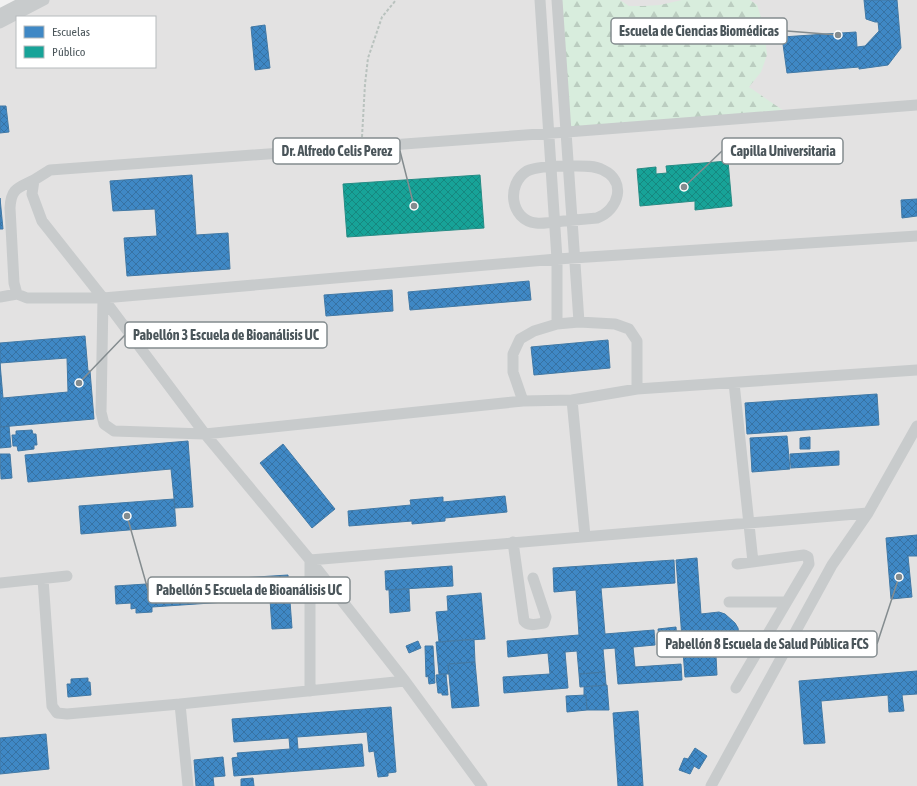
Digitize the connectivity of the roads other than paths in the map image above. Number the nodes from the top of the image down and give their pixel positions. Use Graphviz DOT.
graph roads {
  1 [pos="27,0"];
  2 [pos="44,0"];
  3 [pos="540,0"];
  4 [pos="557,0"];
  5 [pos="0,14"];
  6 [pos="0,23"];
  7 [pos="917,105"];
  8 [pos="567,132"];
  9 [pos="550,133"];
  10 [pos="569,166"];
  11 [pos="552,167"];
  12 [pos="34,180"];
  13 [pos="572,220"];
  14 [pos="555,222"];
  15 [pos="917,236"];
  16 [pos="557,259"];
  17 [pos="575,259"];
  18 [pos="16,294"];
  19 [pos="0,297"];
  20 [pos="103,298"];
  21 [pos="579,322"];
  22 [pos="557,324"];
  23 [pos="917,370"];
  24 [pos="734,383"];
  25 [pos="637,388"];
  26 [pos="572,400"];
  27 [pos="523,401"];
  28 [pos="917,426"];
  29 [pos="205,434"];
  30 [pos="868,513"];
  31 [pos="748,523"];
  32 [pos="585,536"];
  33 [pos="513,542"];
  34 [pos="310,560"];
  35 [pos="753,562"];
  36 [pos="737,564"];
  37 [pos="67,576"];
  38 [pos="533,578"];
  39 [pos="43,579"];
  40 [pos="0,583"];
  41 [pos="729,602"];
  42 [pos="786,602"];
  43 [pos="405,681"];
  44 [pos="736,688"];
  45 [pos="310,691"];
  46 [pos="180,704"];
  47 [pos="188,786"];
  48 [pos="482,786"];
  49 [pos="711,786"];
  1 -- 5 [label="street"];
  2 -- 6 [label="street"];
  3 -- 9 [label="street"];
  4 -- 8 [label="street"];
  7 -- 8 [label="street"];
  8 -- 9 [label="street"];
  8 -- 10 [label="street"];
  9 -- 11 [label="street"];
  9 -- 12 [label="street"];
  10 -- 11 [label="street"];
  10 -- 13 [label="street"];
  10 -- 13 [label="street"];
  11 -- 14 [label="street"];
  11 -- 14 [label="street"];
  12 -- 18 [label="street"];
  12 -- 20 [label="street"];
  13 -- 14 [label="street"];
  13 -- 17 [label="street"];
  14 -- 16 [label="street"];
  15 -- 17 [label="street"];
  16 -- 17 [label="street"];
  16 -- 20 [label="street"];
  16 -- 22 [label="street"];
  17 -- 21 [label="street"];
  18 -- 19 [label="street"];
  18 -- 20 [label="street"];
  20 -- 29 [label="street"];
  20 -- 29 [label="street"];
  21 -- 22 [label="street"];
  21 -- 25 [label="street"];
  22 -- 27 [label="street"];
  23 -- 24 [label="street"];
  24 -- 25 [label="street"];
  24 -- 31 [label="street"];
  25 -- 26 [label="street"];
  26 -- 27 [label="street"];
  26 -- 32 [label="street"];
  27 -- 29 [label="street"];
  28 -- 30 [label="street"];
  29 -- 34 [label="street"];
  30 -- 31 [label="street"];
  30 -- 49 [label="street"];
  31 -- 32 [label="street"];
  31 -- 35 [label="street"];
  32 -- 33 [label="street"];
  33 -- 34 [label="street"];
  33 -- 38 [label="street"];
  34 -- 43 [label="street"];
  34 -- 45 [label="street"];
  35 -- 36 [label="street"];
  35 -- 42 [label="street"];
  37 -- 39 [label="street"];
  39 -- 40 [label="street"];
  39 -- 46 [label="street"];
  41 -- 42 [label="street"];
  42 -- 44 [label="street"];
  43 -- 45 [label="street"];
  43 -- 48 [label="street"];
  45 -- 46 [label="street"];
  46 -- 47 [label="street"];
}
